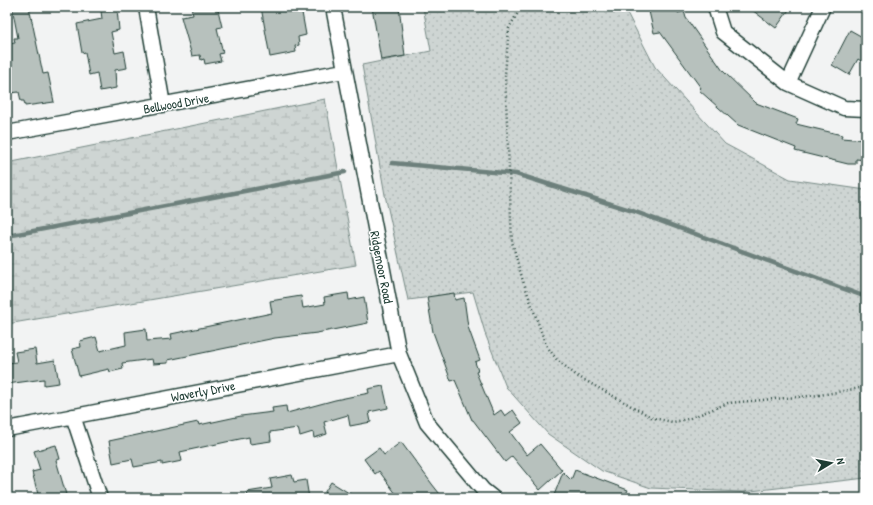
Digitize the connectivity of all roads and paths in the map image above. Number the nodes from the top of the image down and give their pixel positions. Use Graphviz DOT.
graph roads {
  1 [pos="146,7"];
  2 [pos="333,7"];
  3 [pos="521,7"];
  4 [pos="715,7"];
  5 [pos="824,7"];
  6 [pos="344,71"];
  7 [pos="788,83"];
  8 [pos="163,105"];
  9 [pos="866,109"];
  10 [pos="7,133"];
  11 [pos="399,354"];
  12 [pos="866,387"];
  13 [pos="73,416"];
  14 [pos="7,429"];
  15 [pos="100,498"];
  16 [pos="494,498"];
  1 -- 8 [label="street"];
  2 -- 6 [label="street, Ridgemoor Road"];
  3 -- 12 [label="path"];
  4 -- 7 [label="street"];
  5 -- 7 [label="street"];
  6 -- 8 [label="street, Bellwood Drive"];
  6 -- 11 [label="street, Ridgemoor Road"];
  7 -- 9 [label="street"];
  8 -- 10 [label="street, Bellwood Drive"];
  11 -- 13 [label="street, Waverly Drive"];
  11 -- 16 [label="street, Ridgemoor Road"];
  13 -- 14 [label="street, Waverly Drive"];
  13 -- 15 [label="street"];
}
